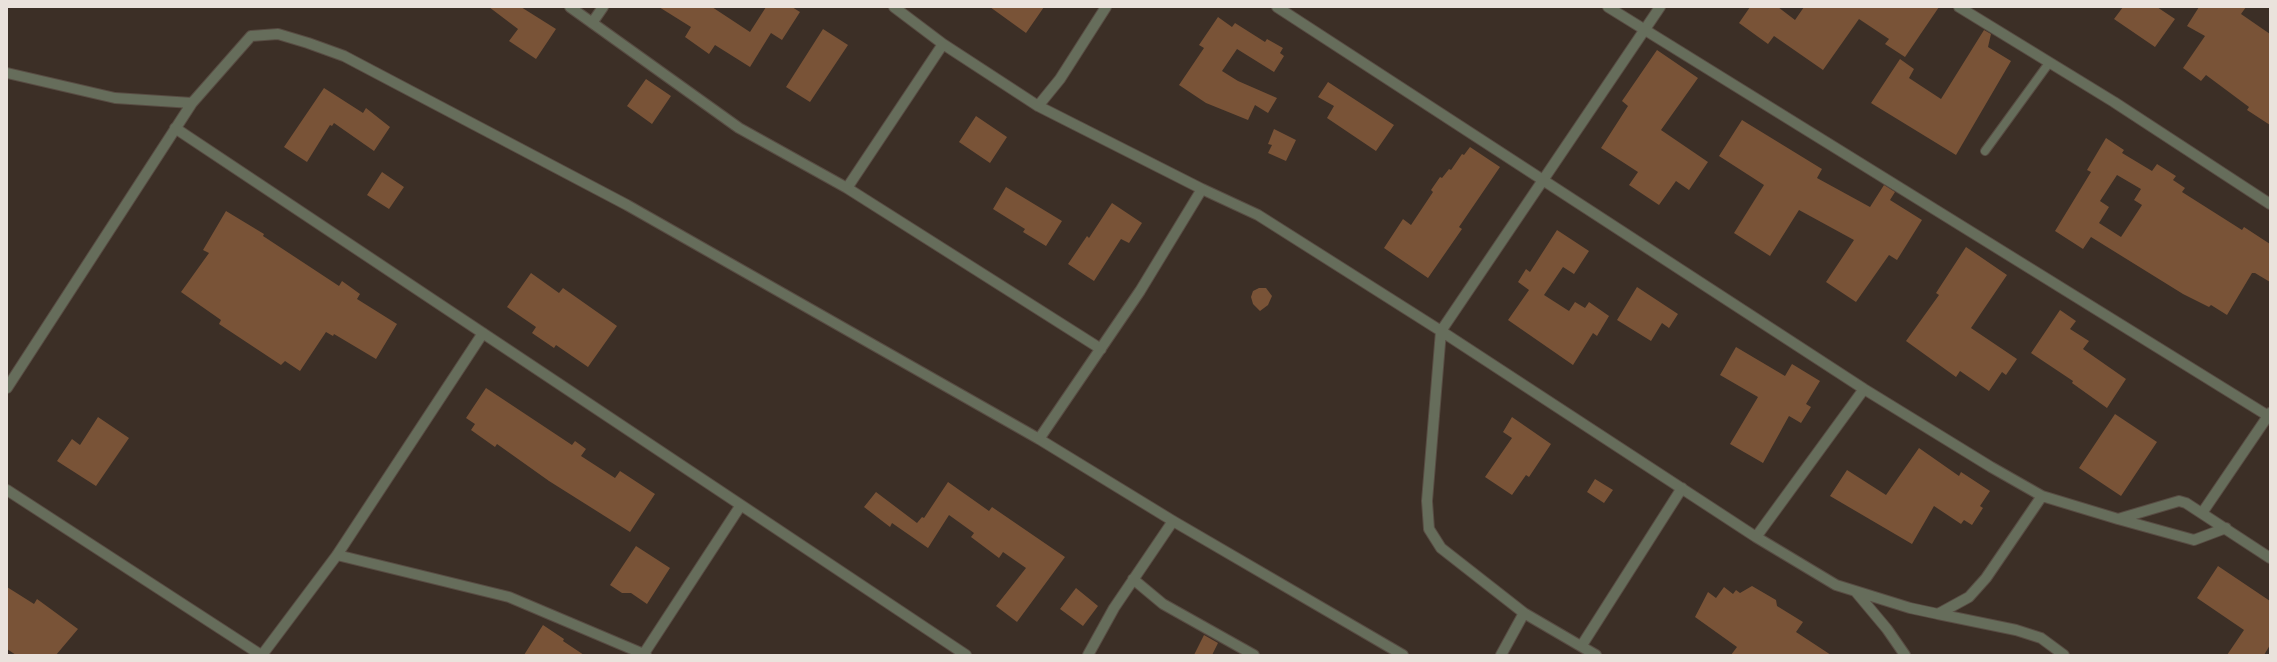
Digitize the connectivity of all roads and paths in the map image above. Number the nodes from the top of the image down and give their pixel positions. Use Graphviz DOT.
graph roads {
  1 [pos="570,7"];
  2 [pos="603,7"];
  3 [pos="894,7"];
  4 [pos="1106,7"];
  5 [pos="1277,7"];
  6 [pos="1608,7"];
  7 [pos="1660,7"];
  8 [pos="1959,7"];
  9 [pos="592,23"];
  10 [pos="1645,31"];
  11 [pos="943,44"];
  12 [pos="2049,63"];
  13 [pos="7,73"];
  14 [pos="192,103"];
  15 [pos="1038,106"];
  16 [pos="175,128"];
  17 [pos="1986,151"];
  18 [pos="1543,179"];
  19 [pos="846,188"];
  20 [pos="1202,189"];
  21 [pos="2270,204"];
  22 [pos="1441,331"];
  23 [pos="483,333"];
  24 [pos="1101,349"];
  25 [pos="11,373"];
  26 [pos="7,388"];
  27 [pos="1864,389"];
  28 [pos="2269,415"];
  29 [pos="1039,440"];
  30 [pos="1682,488"];
  31 [pos="7,490"];
  32 [pos="2042,496"];
  33 [pos="741,505"];
  34 [pos="2202,513"];
  35 [pos="2118,520"];
  36 [pos="1173,521"];
  37 [pos="2226,528"];
  38 [pos="1756,538"];
  39 [pos="337,554"];
  40 [pos="2270,558"];
  41 [pos="1133,579"];
  42 [pos="1855,591"];
  43 [pos="1524,613"];
  44 [pos="1938,614"];
  45 [pos="1582,645"];
  46 [pos="644,654"];
  47 [pos="262,655"];
  48 [pos="966,655"];
  49 [pos="1088,655"];
  50 [pos="1254,655"];
  51 [pos="1403,655"];
  52 [pos="1501,655"];
  53 [pos="1596,655"];
  54 [pos="1905,655"];
  55 [pos="2064,655"];
  1 -- 9 [label="street"];
  2 -- 9 [label="street"];
  3 -- 11 [label="street"];
  4 -- 15 [label="street"];
  5 -- 18 [label="street"];
  6 -- 10 [label="street"];
  7 -- 10 [label="street"];
  8 -- 12 [label="street"];
  9 -- 19 [label="street"];
  10 -- 18 [label="street"];
  10 -- 28 [label="street"];
  11 -- 15 [label="street"];
  11 -- 19 [label="street"];
  12 -- 17 [label="lane"];
  12 -- 21 [label="street"];
  13 -- 14 [label="street"];
  14 -- 16 [label="street"];
  14 -- 29 [label="street"];
  15 -- 20 [label="street"];
  16 -- 23 [label="street"];
  16 -- 25 [label="street"];
  18 -- 22 [label="street"];
  18 -- 27 [label="street"];
  19 -- 24 [label="street"];
  20 -- 22 [label="street"];
  20 -- 24 [label="street"];
  22 -- 30 [label="street"];
  22 -- 43 [label="street"];
  23 -- 33 [label="street"];
  23 -- 39 [label="street"];
  24 -- 29 [label="street"];
  25 -- 26 [label="street"];
  27 -- 32 [label="street"];
  27 -- 38 [label="street"];
  28 -- 34 [label="street"];
  29 -- 36 [label="street"];
  30 -- 38 [label="street"];
  30 -- 45 [label="street"];
  31 -- 47 [label="street"];
  32 -- 35 [label="street"];
  32 -- 44 [label="street"];
  33 -- 46 [label="street"];
  33 -- 48 [label="street"];
  34 -- 35 [label="street"];
  34 -- 37 [label="street"];
  35 -- 37 [label="street"];
  36 -- 41 [label="street"];
  36 -- 51 [label="street"];
  37 -- 40 [label="street"];
  38 -- 42 [label="street"];
  39 -- 46 [label="street"];
  39 -- 47 [label="street"];
  41 -- 49 [label="street"];
  41 -- 50 [label="street"];
  42 -- 44 [label="street"];
  42 -- 54 [label="street"];
  43 -- 45 [label="street"];
  43 -- 52 [label="street"];
  44 -- 55 [label="street"];
  45 -- 53 [label="street"];
}
